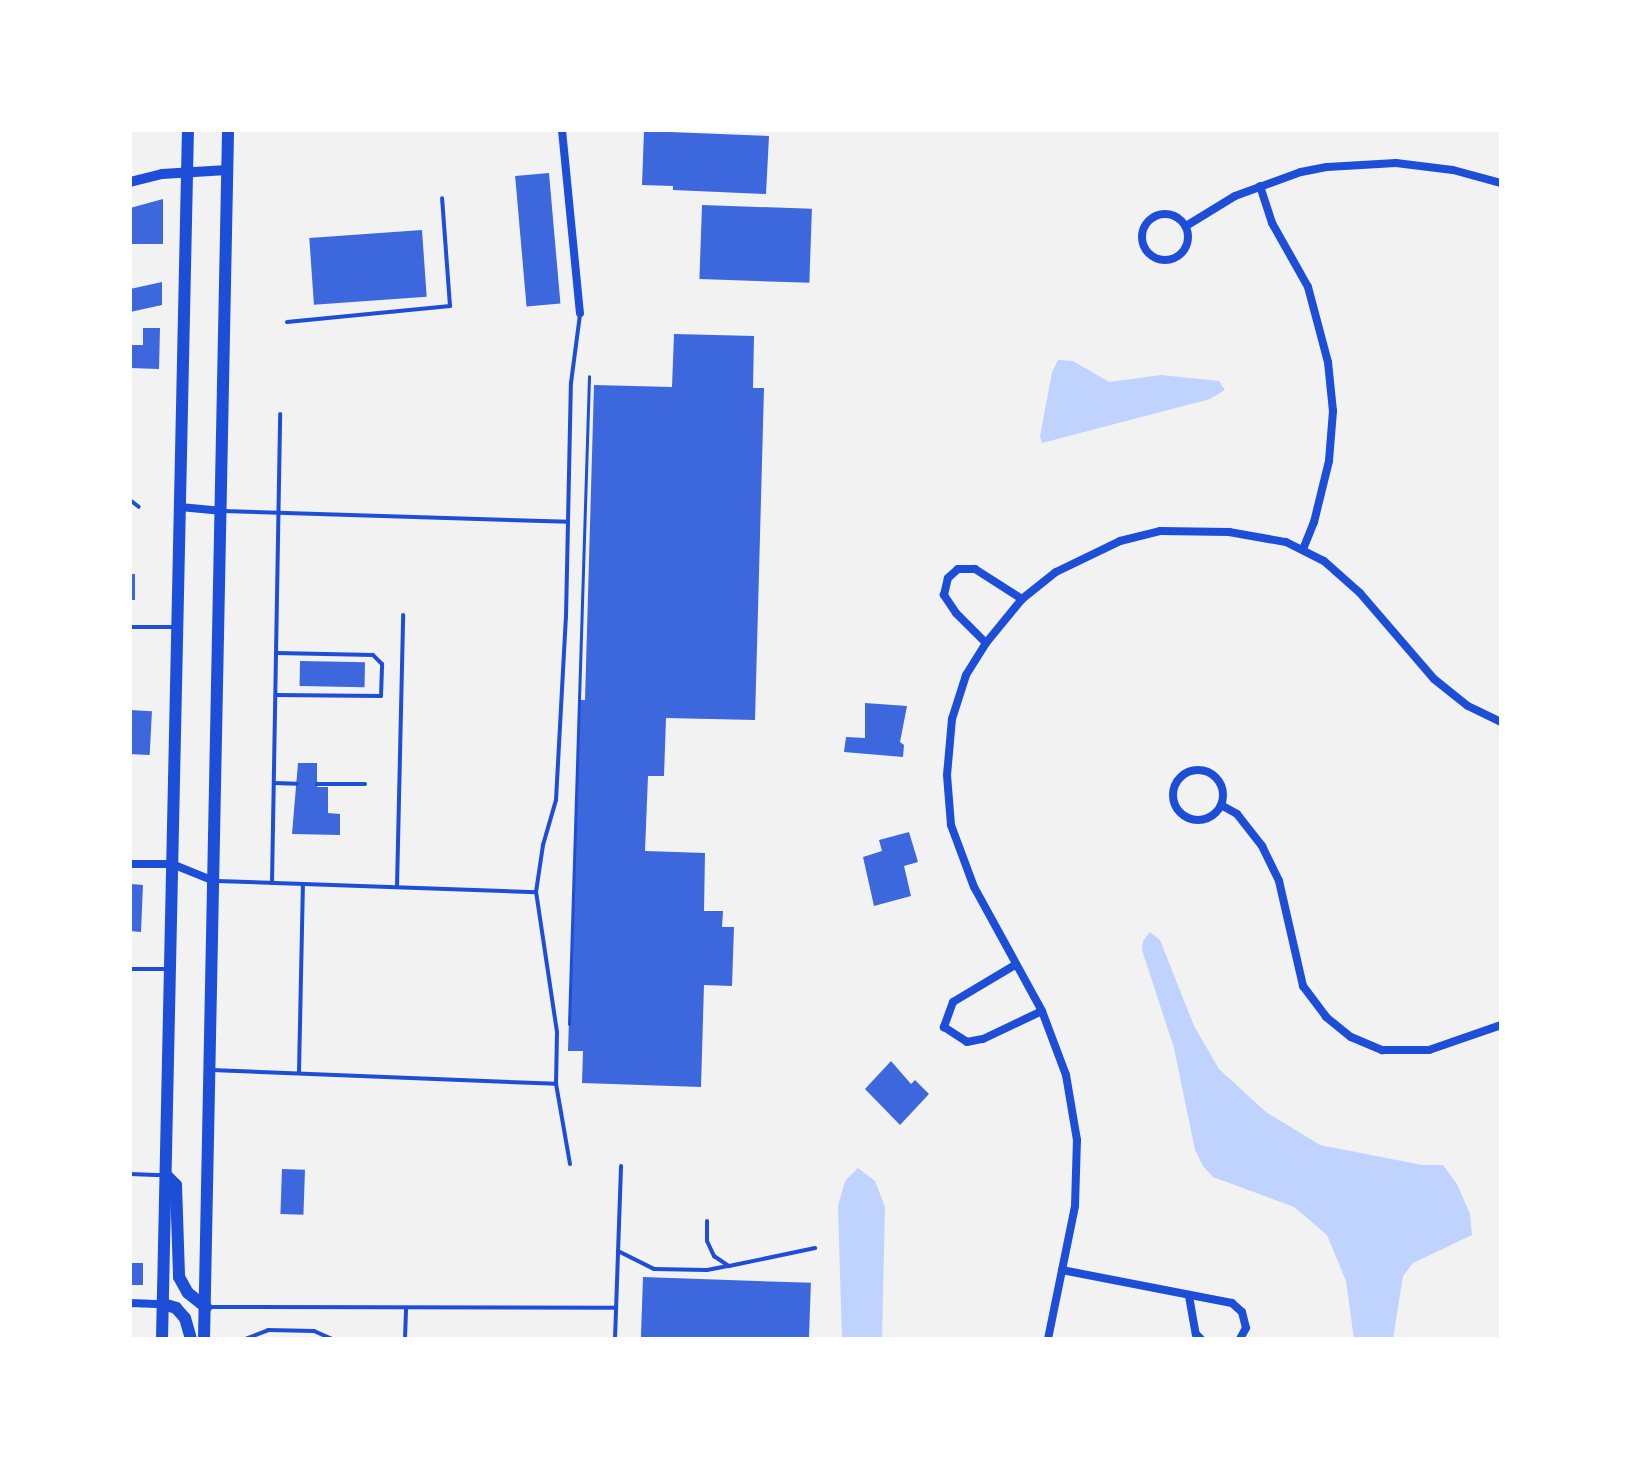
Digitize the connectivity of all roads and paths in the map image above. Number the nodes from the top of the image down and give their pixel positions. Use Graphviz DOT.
graph roads {
  1 [pos="188,130"];
  2 [pos="228,130"];
  3 [pos="562,130"];
  4 [pos="227,170"];
  5 [pos="187,171"];
  6 [pos="130,182"];
  7 [pos="1501,183"];
  8 [pos="1260,186"];
  9 [pos="442,198"];
  10 [pos="1186,226"];
  11 [pos="580,313"];
  12 [pos="287,322"];
  13 [pos="589,376"];
  14 [pos="280,414"];
  15 [pos="130,500"];
  16 [pos="139,507"];
  17 [pos="180,507"];
  18 [pos="223,511"];
  19 [pos="279,512"];
  20 [pos="568,522"];
  21 [pos="1303,549"];
  22 [pos="1022,599"];
  23 [pos="403,615"];
  24 [pos="130,627"];
  25 [pos="177,627"];
  26 [pos="986,643"];
  27 [pos="276,653"];
  28 [pos="276,695"];
  29 [pos="1501,722"];
  30 [pos="274,783"];
  31 [pos="297,784"];
  32 [pos="317,784"];
  33 [pos="365,784"];
  34 [pos="1221,805"];
  35 [pos="130,864"];
  36 [pos="172,864"];
  37 [pos="215,881"];
  38 [pos="272,883"];
  39 [pos="303,884"];
  40 [pos="397,887"];
  41 [pos="536,892"];
  42 [pos="1015,965"];
  43 [pos="130,969"];
  44 [pos="170,969"];
  45 [pos="1042,1011"];
  46 [pos="569,1024"];
  47 [pos="1501,1025"];
  48 [pos="211,1070"];
  49 [pos="299,1072"];
  50 [pos="556,1084"];
  51 [pos="570,1164"];
  52 [pos="621,1166"];
  53 [pos="130,1174"];
  54 [pos="166,1175"];
  55 [pos="707,1221"];
  56 [pos="815,1248"];
  57 [pos="618,1251"];
  58 [pos="729,1266"];
  59 [pos="1062,1270"];
  60 [pos="1189,1296"];
  61 [pos="130,1303"];
  62 [pos="163,1304"];
  63 [pos="206,1307"];
  64 [pos="406,1308"];
  65 [pos="616,1308"];
  66 [pos="162,1339"];
  67 [pos="191,1339"];
  68 [pos="204,1339"];
  69 [pos="245,1339"];
  70 [pos="332,1339"];
  71 [pos="405,1339"];
  72 [pos="615,1339"];
  73 [pos="1048,1339"];
  74 [pos="1201,1339"];
  75 [pos="1240,1339"];
  1 -- 5 [label="highway"];
  2 -- 4 [label="highway"];
  3 -- 11 [label="street"];
  4 -- 5 [label="street"];
  4 -- 18 [label="highway"];
  5 -- 6 [label="street"];
  5 -- 17 [label="highway"];
  7 -- 8 [label="street"];
  8 -- 10 [label="street"];
  8 -- 21 [label="street"];
  9 -- 12 [label="lane"];
  10 -- 10 [label="street"];
  11 -- 20 [label="lane"];
  13 -- 46 [label="path"];
  14 -- 19 [label="lane"];
  15 -- 16 [label="lane"];
  17 -- 18 [label="street"];
  17 -- 25 [label="highway"];
  18 -- 19 [label="lane"];
  18 -- 37 [label="highway"];
  19 -- 20 [label="lane"];
  19 -- 27 [label="lane"];
  20 -- 41 [label="lane"];
  21 -- 22 [label="street"];
  21 -- 29 [label="street"];
  22 -- 26 [label="street"];
  22 -- 26 [label="street"];
  23 -- 40 [label="lane"];
  24 -- 25 [label="lane"];
  25 -- 36 [label="highway"];
  26 -- 42 [label="street"];
  27 -- 28 [label="lane"];
  27 -- 28 [label="lane"];
  28 -- 30 [label="lane"];
  30 -- 31 [label="lane"];
  30 -- 38 [label="lane"];
  32 -- 33 [label="lane"];
  34 -- 34 [label="street"];
  34 -- 47 [label="street"];
  35 -- 36 [label="street"];
  36 -- 37 [label="street"];
  36 -- 44 [label="highway"];
  37 -- 38 [label="lane"];
  37 -- 48 [label="highway"];
  38 -- 39 [label="lane"];
  39 -- 40 [label="lane"];
  39 -- 49 [label="lane"];
  40 -- 41 [label="lane"];
  41 -- 50 [label="lane"];
  42 -- 45 [label="street"];
  42 -- 45 [label="street"];
  43 -- 44 [label="lane"];
  44 -- 54 [label="highway"];
  45 -- 59 [label="street"];
  48 -- 49 [label="lane"];
  48 -- 63 [label="highway"];
  49 -- 50 [label="lane"];
  50 -- 51 [label="lane"];
  52 -- 57 [label="lane"];
  53 -- 54 [label="lane"];
  54 -- 62 [label="highway"];
  54 -- 63 [label="highway"];
  55 -- 58 [label="lane"];
  56 -- 58 [label="lane"];
  57 -- 58 [label="lane"];
  57 -- 65 [label="lane"];
  59 -- 60 [label="street"];
  59 -- 73 [label="street"];
  60 -- 74 [label="street"];
  60 -- 75 [label="street"];
  61 -- 62 [label="street"];
  62 -- 66 [label="highway"];
  62 -- 67 [label="highway"];
  63 -- 64 [label="lane"];
  63 -- 68 [label="highway"];
  64 -- 65 [label="lane"];
  64 -- 71 [label="lane"];
  65 -- 72 [label="lane"];
  69 -- 70 [label="lane"];
}
